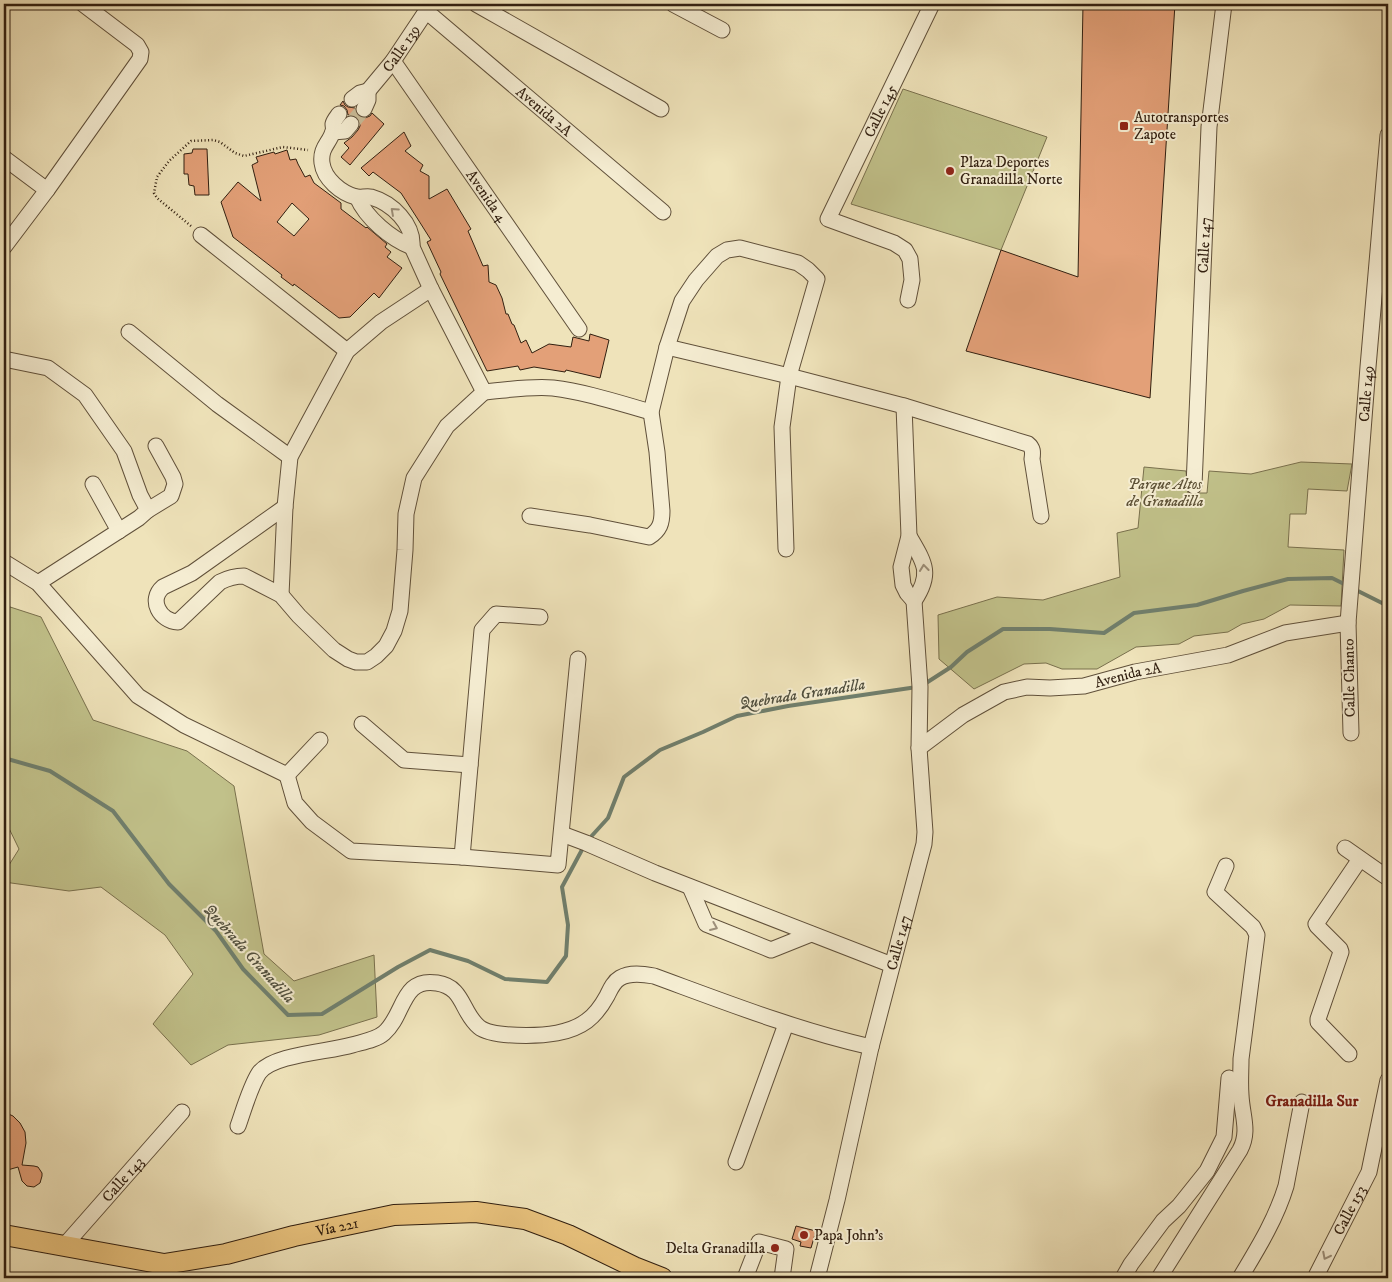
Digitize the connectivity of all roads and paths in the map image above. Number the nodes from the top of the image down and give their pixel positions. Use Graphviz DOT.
graph roads {
  1 [pos="83,4"];
  2 [pos="476,4"];
  3 [pos="673,4"];
  4 [pos="932,4"];
  5 [pos="1224,4"];
  6 [pos="429,7"];
  7 [pos="722,30"];
  8 [pos="393,61"];
  9 [pos="368,92"];
  10 [pos="352,99"];
  11 [pos="364,109"];
  12 [pos="661,109"];
  13 [pos="339,114"];
  14 [pos="351,124"];
  15 [pos="333,132"];
  16 [pos="1388,135"];
  17 [pos="322,153"];
  18 [pos="4,158"];
  19 [pos="47,190"];
  20 [pos="357,197"];
  21 [pos="663,212"];
  22 [pos="201,235"];
  23 [pos="412,247"];
  24 [pos="4,248"];
  25 [pos="431,289"];
  26 [pos="908,300"];
  27 [pos="579,329"];
  28 [pos="129,332"];
  29 [pos="667,347"];
  30 [pos="347,351"];
  31 [pos="4,359"];
  32 [pos="789,376"];
  33 [pos="484,392"];
  34 [pos="904,406"];
  35 [pos="651,412"];
  36 [pos="156,446"];
  37 [pos="290,456"];
  38 [pos="93,484"];
  39 [pos="1194,486"];
  40 [pos="284,507"];
  41 [pos="148,510"];
  42 [pos="530,516"];
  43 [pos="1041,516"];
  44 [pos="119,531"];
  45 [pos="910,536"];
  46 [pos="786,549"];
  47 [pos="4,562"];
  48 [pos="38,583"];
  49 [pos="281,595"];
  50 [pos="914,601"];
  51 [pos="540,617"];
  52 [pos="1348,623"];
  53 [pos="578,659"];
  54 [pos="362,724"];
  55 [pos="1351,733"];
  56 [pos="320,740"];
  57 [pos="919,748"];
  58 [pos="470,765"];
  59 [pos="287,775"];
  60 [pos="562,834"];
  61 [pos="1345,848"];
  62 [pos="462,857"];
  63 [pos="1360,859"];
  64 [pos="1226,866"];
  65 [pos="1388,878"];
  66 [pos="690,887"];
  67 [pos="811,934"];
  68 [pos="892,965"];
  69 [pos="786,1024"];
  70 [pos="871,1047"];
  71 [pos="1349,1054"];
  72 [pos="1229,1078"];
  73 [pos="1388,1080"];
  74 [pos="1302,1102"];
  75 [pos="182,1112"];
  76 [pos="238,1126"];
  77 [pos="736,1162"];
  78 [pos="4,1235"];
  79 [pos="64,1246"];
  80 [pos="163,1271"];
  81 [pos="662,1278"];
  82 [pos="745,1278"];
  83 [pos="782,1278"];
  84 [pos="817,1278"];
  85 [pos="1123,1278"];
  86 [pos="1159,1278"];
  87 [pos="1240,1278"];
  88 [pos="1314,1278"];
  1 -- 19 [label="street"];
  2 -- 12 [label="street"];
  3 -- 7 [label="street"];
  4 -- 26 [label="street, Calle 145"];
  5 -- 39 [label="street, Calle 147"];
  6 -- 8 [label="street, Calle 139"];
  6 -- 21 [label="street, Avenida 2A"];
  8 -- 9 [label="street, Calle 139"];
  8 -- 27 [label="street, Avenida 4"];
  9 -- 10 [label="street"];
  9 -- 11 [label="street"];
  13 -- 15 [label="street"];
  14 -- 15 [label="street"];
  15 -- 17 [label="street"];
  16 -- 52 [label="street, Calle 149"];
  17 -- 20 [label="street"];
  17 -- 22 [label="path"];
  18 -- 19 [label="street"];
  19 -- 24 [label="street"];
  20 -- 23 [label="street"];
  23 -- 20 [label="street, one-way"];
  22 -- 30 [label="street"];
  23 -- 25 [label="street"];
  25 -- 30 [label="street"];
  25 -- 33 [label="street"];
  28 -- 37 [label="street"];
  29 -- 32 [label="street"];
  29 -- 32 [label="street"];
  29 -- 35 [label="street"];
  30 -- 37 [label="street"];
  31 -- 41 [label="street"];
  32 -- 34 [label="street"];
  32 -- 46 [label="street"];
  33 -- 35 [label="street"];
  33 -- 49 [label="street"];
  34 -- 43 [label="street"];
  34 -- 45 [label="street"];
  35 -- 42 [label="street"];
  36 -- 41 [label="street"];
  37 -- 40 [label="street"];
  38 -- 44 [label="street"];
  40 -- 49 [label="street"];
  40 -- 49 [label="street"];
  41 -- 44 [label="street"];
  44 -- 48 [label="street"];
  45 -- 50 [label="street"];
  50 -- 45 [label="street, one-way"];
  47 -- 48 [label="street"];
  48 -- 59 [label="street"];
  50 -- 57 [label="street, Calle 147"];
  51 -- 58 [label="street"];
  52 -- 55 [label="street, Calle Chanto"];
  52 -- 57 [label="street, Avenida 2A"];
  53 -- 60 [label="street"];
  54 -- 58 [label="street"];
  56 -- 59 [label="street"];
  57 -- 68 [label="street, Calle 147"];
  58 -- 62 [label="street"];
  59 -- 62 [label="street"];
  60 -- 62 [label="street"];
  60 -- 66 [label="street"];
  61 -- 63 [label="street"];
  63 -- 65 [label="street"];
  63 -- 71 [label="street"];
  64 -- 86 [label="street"];
  66 -- 67 [label="street"];
  66 -- 67 [label="street, one-way"];
  67 -- 68 [label="street"];
  68 -- 70 [label="street, Calle 147"];
  69 -- 70 [label="street"];
  69 -- 76 [label="street"];
  69 -- 77 [label="street"];
  70 -- 84 [label="street, Calle 147"];
  72 -- 85 [label="street"];
  73 -- 88 [label="street, Calle 153, one-way"];
  74 -- 87 [label="street"];
  75 -- 79 [label="street, Calle 143"];
  78 -- 79 [label="main road, Vía 221"];
  79 -- 80 [label="main road, Vía 221"];
  80 -- 81 [label="main road, Vía 221"];
  82 -- 83 [label="street"];
}
